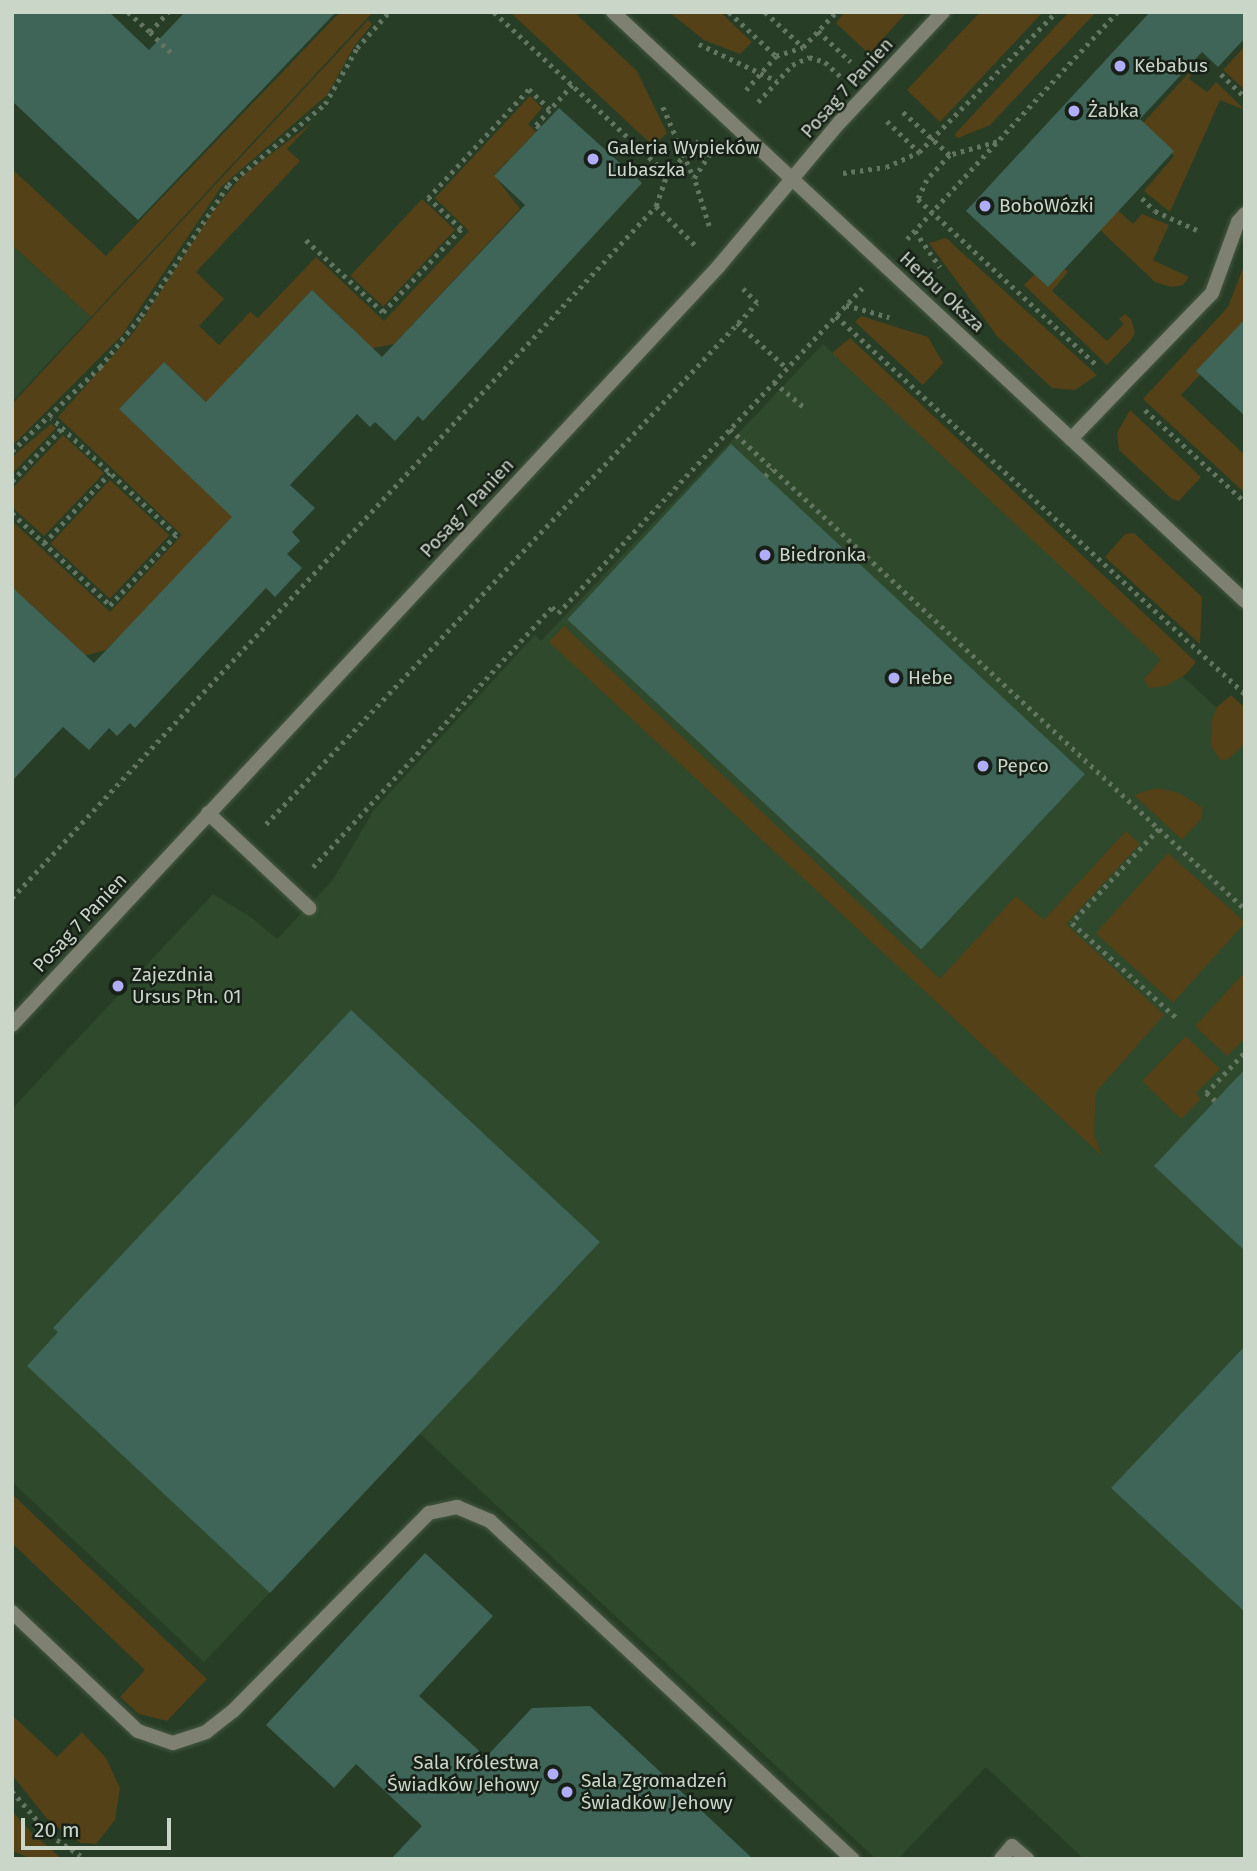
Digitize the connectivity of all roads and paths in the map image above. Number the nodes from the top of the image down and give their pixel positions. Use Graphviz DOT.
graph roads {
  1 [pos="128,12"];
  2 [pos="168,12"];
  3 [pos="389,12"];
  4 [pos="494,12"];
  5 [pos="613,12"];
  6 [pos="729,12"];
  7 [pos="765,12"];
  8 [pos="836,12"];
  9 [pos="943,12"];
  10 [pos="1056,12"];
  11 [pos="1118,12"];
  12 [pos="818,31"];
  13 [pos="150,32"];
  14 [pos="688,37"];
  15 [pos="803,47"];
  16 [pos="174,55"];
  17 [pos="776,56"];
  18 [pos="858,69"];
  19 [pos="763,71"];
  20 [pos="1221,74"];
  21 [pos="777,81"];
  22 [pos="845,81"];
  23 [pos="572,85"];
  24 [pos="744,92"];
  25 [pos="1245,97"];
  26 [pos="759,100"];
  27 [pos="550,108"];
  28 [pos="903,112"];
  29 [pos="893,127"];
  30 [pos="539,128"];
  31 [pos="702,138"];
  32 [pos="933,140"];
  33 [pos="997,142"];
  34 [pos="919,152"];
  35 [pos="708,155"];
  36 [pos="950,155"];
  37 [pos="864,171"];
  38 [pos="667,174"];
  39 [pos="793,179"];
  40 [pos="1142,198"];
  41 [pos="656,206"];
  42 [pos="933,212"];
  43 [pos="1245,214"];
  44 [pos="706,216"];
  45 [pos="306,240"];
  46 [pos="693,243"];
  47 [pos="1229,244"];
  48 [pos="902,245"];
  49 [pos="867,282"];
  50 [pos="746,292"];
  51 [pos="836,316"];
  52 [pos="737,323"];
  53 [pos="787,368"];
  54 [pos="774,382"];
  55 [pos="1121,387"];
  56 [pos="804,407"];
  57 [pos="51,418"];
  58 [pos="62,428"];
  59 [pos="730,429"];
  60 [pos="1071,439"];
  61 [pos="12,451"];
  62 [pos="772,469"];
  63 [pos="110,473"];
  64 [pos="765,476"];
  65 [pos="12,481"];
  66 [pos="1245,502"];
  67 [pos="12,513"];
  68 [pos="44,543"];
  69 [pos="1245,601"];
  70 [pos="1245,694"];
  71 [pos="208,813"];
  72 [pos="1159,829"];
  73 [pos="244,846"];
  74 [pos="291,891"];
  75 [pos="12,898"];
  76 [pos="309,908"];
  77 [pos="1245,909"];
  78 [pos="1179,1020"];
  79 [pos="12,1025"];
  80 [pos="1245,1052"];
  81 [pos="1215,1101"];
  82 [pos="12,1612"];
  83 [pos="12,1791"];
  84 [pos="81,1856"];
  85 [pos="853,1859"];
  86 [pos="1000,1859"];
  87 [pos="1027,1859"];
  1 -- 13 [label="path"];
  2 -- 13 [label="path"];
  3 -- 57 [label="path"];
  4 -- 23 [label="path"];
  5 -- 39 [label="street, Herbu Oksza"];
  6 -- 17 [label="path"];
  7 -- 15 [label="path"];
  8 -- 12 [label="path"];
  9 -- 39 [label="street, Posag 7 Panien"];
  10 -- 32 [label="path"];
  11 -- 33 [label="path"];
  12 -- 15 [label="path"];
  12 -- 18 [label="path"];
  13 -- 16 [label="path"];
  14 -- 19 [label="path"];
  15 -- 17 [label="path"];
  17 -- 19 [label="path"];
  19 -- 21 [label="path"];
  19 -- 24 [label="path"];
  20 -- 25 [label="path"];
  21 -- 22 [label="path"];
  21 -- 26 [label="path"];
  23 -- 27 [label="path"];
  23 -- 38 [label="path"];
  27 -- 30 [label="path"];
  27 -- 45 [label="path"];
  28 -- 32 [label="path"];
  29 -- 34 [label="path"];
  31 -- 38 [label="path"];
  32 -- 34 [label="path"];
  32 -- 36 [label="path"];
  33 -- 36 [label="path"];
  33 -- 42 [label="path"];
  34 -- 37 [label="path"];
  35 -- 44 [label="path"];
  36 -- 42 [label="path"];
  38 -- 41 [label="path"];
  39 -- 60 [label="street, Herbu Oksza"];
  39 -- 71 [label="street, Posag 7 Panien"];
  40 -- 47 [label="path"];
  41 -- 46 [label="path"];
  41 -- 75 [label="path"];
  42 -- 48 [label="path"];
  42 -- 55 [label="path"];
  43 -- 47 [label="street"];
  47 -- 55 [label="street"];
  49 -- 51 [label="path"];
  50 -- 52 [label="path"];
  51 -- 53 [label="path"];
  51 -- 70 [label="path"];
  52 -- 53 [label="path"];
  52 -- 73 [label="path"];
  53 -- 54 [label="path"];
  54 -- 56 [label="path"];
  54 -- 59 [label="path"];
  55 -- 60 [label="street"];
  55 -- 66 [label="path"];
  57 -- 58 [label="path"];
  57 -- 61 [label="path"];
  58 -- 63 [label="path"];
  58 -- 65 [label="path"];
  59 -- 62 [label="path"];
  59 -- 74 [label="path"];
  60 -- 69 [label="street, Herbu Oksza"];
  62 -- 64 [label="path"];
  62 -- 72 [label="path"];
  63 -- 68 [label="path"];
  63 -- 68 [label="path"];
  67 -- 68 [label="path"];
  71 -- 73 [label="street"];
  71 -- 79 [label="street, Posag 7 Panien"];
  72 -- 77 [label="path"];
  72 -- 78 [label="path"];
  73 -- 74 [label="street"];
  74 -- 76 [label="street"];
  80 -- 81 [label="path"];
  82 -- 85 [label="street"];
  83 -- 84 [label="path"];
  86 -- 87 [label="street"];
}
